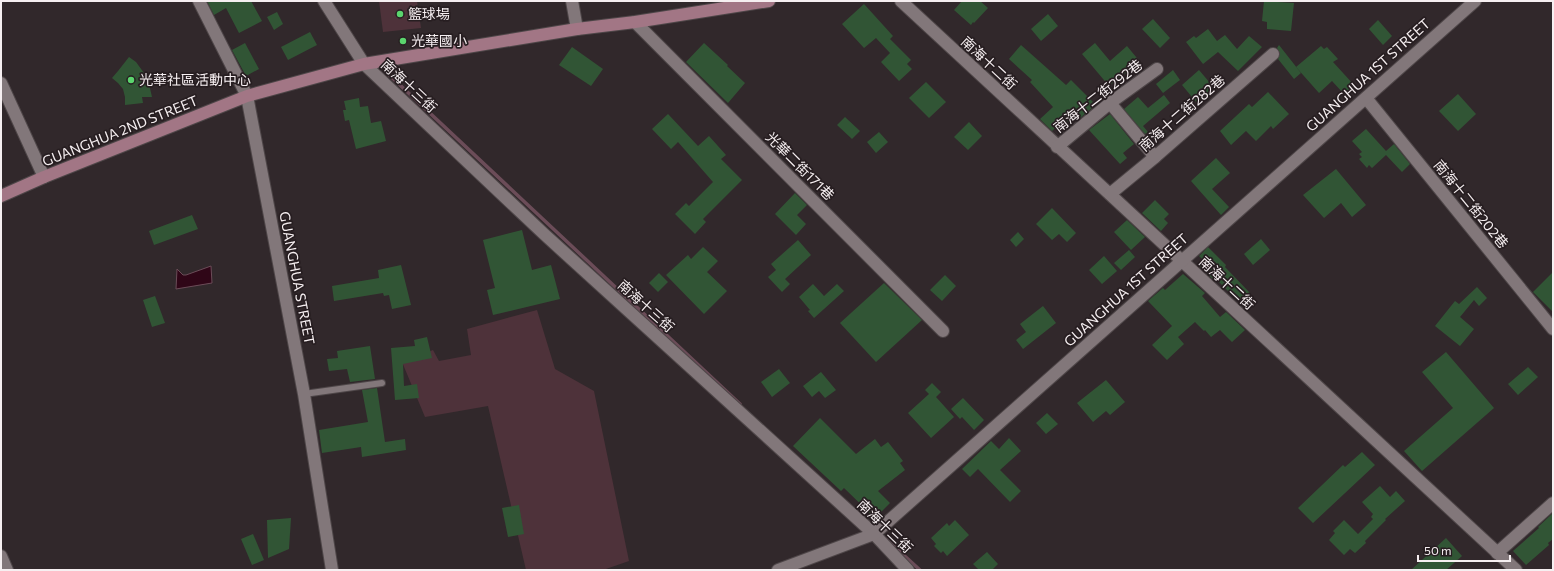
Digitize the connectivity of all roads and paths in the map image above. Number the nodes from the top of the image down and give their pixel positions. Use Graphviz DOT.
graph roads {
  1 [pos="200,1"];
  2 [pos="324,1"];
  3 [pos="572,1"];
  4 [pos="769,1"];
  5 [pos="901,1"];
  6 [pos="1475,1"];
  7 [pos="635,22"];
  8 [pos="577,29"];
  9 [pos="1273,54"];
  10 [pos="364,64"];
  11 [pos="1157,69"];
  12 [pos="1,83"];
  13 [pos="247,96"];
  14 [pos="1366,98"];
  15 [pos="1110,103"];
  16 [pos="1057,147"];
  17 [pos="1155,158"];
  18 [pos="44,177"];
  19 [pos="1110,194"];
  20 [pos="1,196"];
  21 [pos="1180,261"];
  22 [pos="1553,329"];
  23 [pos="943,331"];
  24 [pos="382,383"];
  25 [pos="304,394"];
  26 [pos="1553,503"];
  27 [pos="874,534"];
  28 [pos="1497,553"];
  29 [pos="1,556"];
  30 [pos="7,570"];
  31 [pos="332,570"];
  32 [pos="778,570"];
  33 [pos="908,570"];
  34 [pos="1516,570"];
  1 -- 13 [label="street, GUANGHUA STREET"];
  2 -- 10 [label="street, 南海十三街"];
  3 -- 8 [label="street"];
  4 -- 7 [label="street, GUANGHUA 2ND STREET"];
  5 -- 16 [label="street, 南海十二街"];
  6 -- 14 [label="street, GUANGHUA 1ST STREET"];
  7 -- 8 [label="street, GUANGHUA 2ND STREET"];
  7 -- 23 [label="street, 光華二街171巷"];
  8 -- 10 [label="street, GUANGHUA 2ND STREET"];
  9 -- 17 [label="street, 南海十二街282巷"];
  10 -- 13 [label="street, GUANGHUA 2ND STREET"];
  10 -- 27 [label="street, 南海十三街"];
  11 -- 15 [label="street, 南海十二街292巷"];
  12 -- 18 [label="street"];
  13 -- 18 [label="street, GUANGHUA 2ND STREET"];
  13 -- 25 [label="street, GUANGHUA STREET"];
  14 -- 21 [label="street, GUANGHUA 1ST STREET"];
  14 -- 22 [label="street, 南海十二街202巷"];
  15 -- 16 [label="street, 南海十二街292巷"];
  15 -- 17 [label="street"];
  16 -- 19 [label="street, 南海十二街"];
  17 -- 19 [label="street, 南海十二街282巷"];
  18 -- 20 [label="street, GUANGHUA 2ND STREET"];
  19 -- 21 [label="street, 南海十二街"];
  21 -- 27 [label="street, GUANGHUA 1ST STREET"];
  21 -- 28 [label="street, 南海十二街"];
  24 -- 25 [label="lane"];
  25 -- 31 [label="street, GUANGHUA STREET"];
  26 -- 28 [label="street"];
  27 -- 32 [label="street, GUANGHUA 1ST STREET"];
  27 -- 33 [label="street, 南海十三街"];
  28 -- 34 [label="street, 南海十二街"];
  29 -- 30 [label="street"];
}
